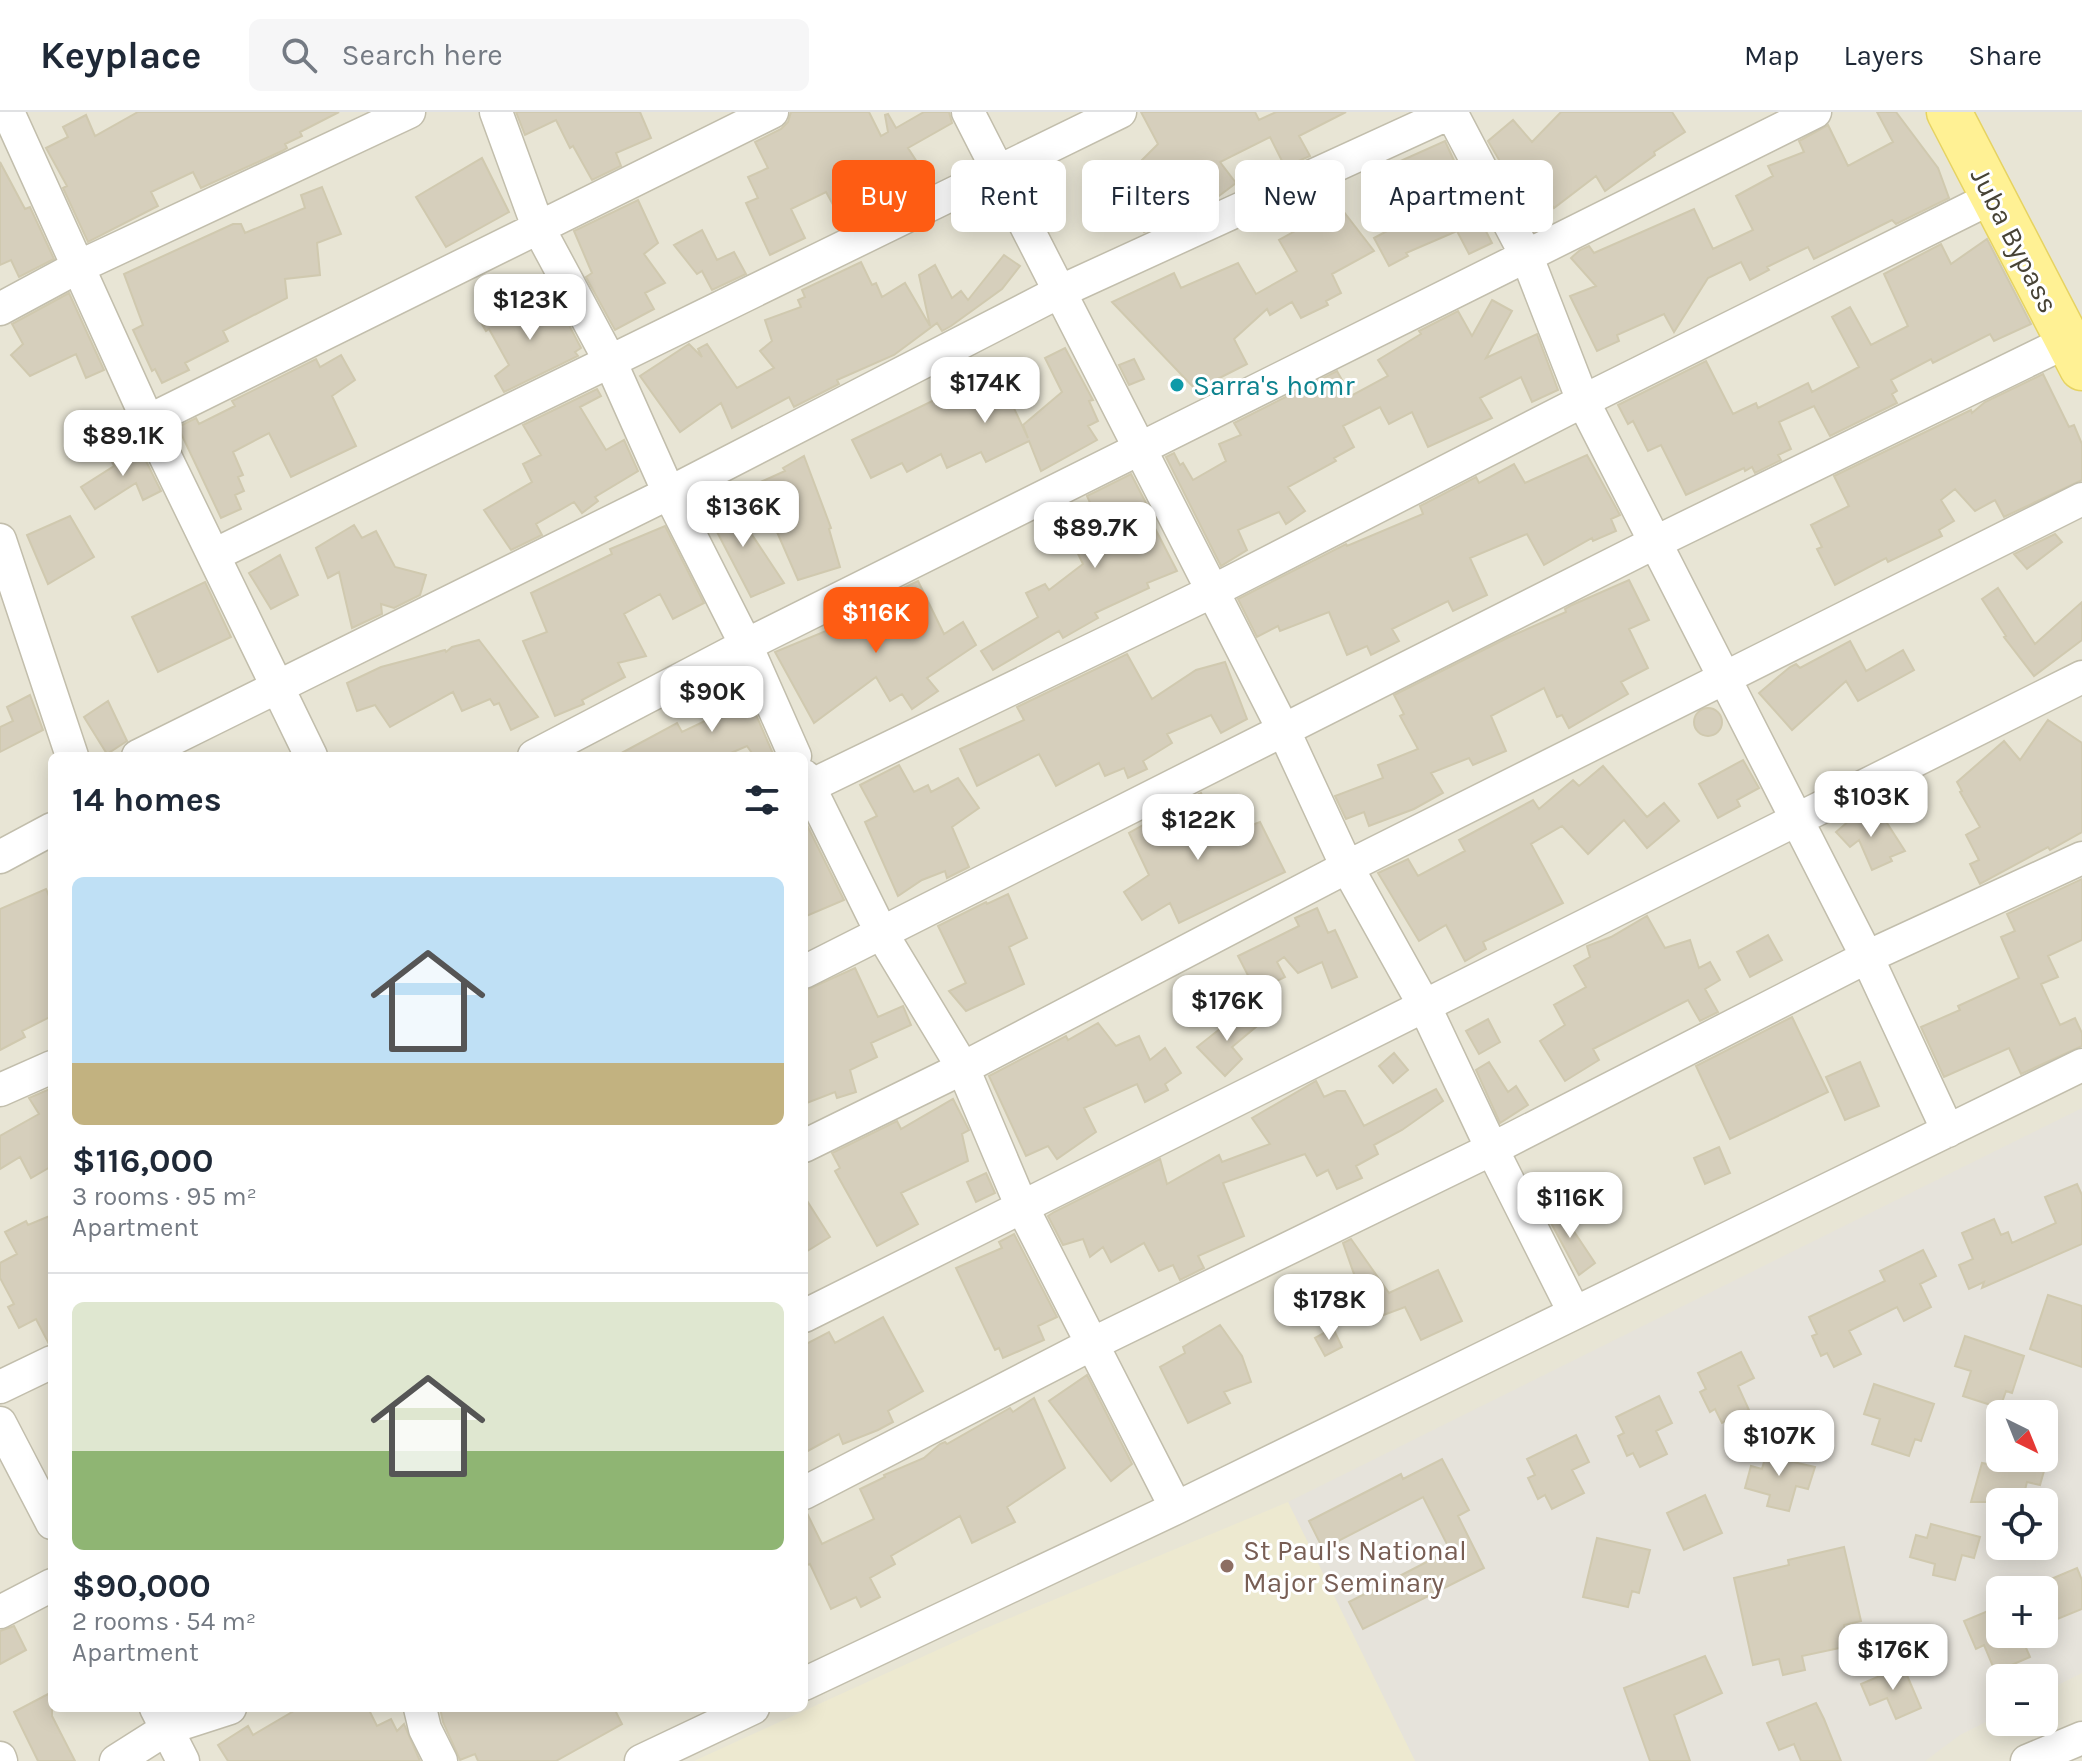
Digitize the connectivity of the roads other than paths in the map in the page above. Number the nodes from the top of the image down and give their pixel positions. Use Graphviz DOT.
graph roads {
  1 [pos="409,112"];
  2 [pos="496,112"];
  3 [pos="772,112"];
  4 [pos="968,112"];
  5 [pos="1120,112"];
  6 [pos="1452,112"];
  7 [pos="1815,112"];
  8 [pos="1949,112"];
  9 [pos="1982,112"];
  10 [pos="14,118"];
  11 [pos="993,160"];
  12 [pos="1023,160"];
  13 [pos="951,195"];
  14 [pos="1993,197"];
  15 [pos="538,227"];
  16 [pos="1029,232"];
  17 [pos="1527,257"];
  18 [pos="76,268"];
  19 [pos="1059,292"];
  20 [pos="0,309"];
  21 [pos="2077,339"];
  22 [pos="610,361"];
  23 [pos="1583,401"];
  24 [pos="148,421"];
  25 [pos="1138,448"];
  26 [pos="669,493"];
  27 [pos="2082,499"];
  28 [pos="1656,542"];
  29 [pos="2,554"];
  30 [pos="214,555"];
  31 [pos="1211,592"];
  32 [pos="746,645"];
  33 [pos="1727,677"];
  34 [pos="2082,677"];
  35 [pos="276,688"];
  36 [pos="1284,731"];
  37 [pos="71,752"];
  38 [pos="146,752"];
  39 [pos="309,752"];
  40 [pos="542,752"];
  41 [pos="793,752"];
  42 [pos="808,783"];
  43 [pos="808,788"];
  44 [pos="1797,820"];
  45 [pos="48,831"];
  46 [pos="0,857"];
  47 [pos="2082,858"];
  48 [pos="1347,867"];
  49 [pos="882,934"];
  50 [pos="1867,957"];
  51 [pos="808,970"];
  52 [pos="1424,1005"];
  53 [pos="2082,1065"];
  54 [pos="963,1068"];
  55 [pos="48,1069"];
  56 [pos="0,1090"];
  57 [pos="1948,1131"];
  58 [pos="808,1144"];
  59 [pos="1492,1149"];
  60 [pos="1021,1205"];
  61 [pos="1574,1312"];
  62 [pos="808,1314"];
  63 [pos="1092,1344"];
  64 [pos="48,1364"];
  65 [pos="0,1387"];
  66 [pos="0,1423"];
  67 [pos="808,1491"];
  68 [pos="1176,1508"];
  69 [pos="48,1515"];
  70 [pos="48,1587"];
  71 [pos="0,1612"];
  72 [pos="808,1682"];
  73 [pos="203,1712"];
  74 [pos="421,1712"];
  75 [pos="745,1712"];
  76 [pos="162,1718"];
  77 [pos="2082,1738"];
  78 [pos="116,1761"];
  79 [pos="183,1761"];
  80 [pos="441,1761"];
  81 [pos="641,1761"];
  82 [pos="2027,1761"];
  1 -- 18 [label="street"];
  2 -- 15 [label="street"];
  3 -- 15 [label="street"];
  4 -- 11 [label="street"];
  5 -- 12 [label="street"];
  6 -- 17 [label="street"];
  6 -- 19 [label="street"];
  7 -- 17 [label="street"];
  8 -- 14 [label="main road, Juba Bypass"];
  9 -- 21 [label="main road, Juba Bypass"];
  10 -- 18 [label="street"];
  13 -- 22 [label="street"];
  14 -- 21 [label="main road, Juba Bypass"];
  14 -- 23 [label="street"];
  15 -- 22 [label="street"];
  15 -- 24 [label="street"];
  16 -- 19 [label="street"];
  17 -- 23 [label="street"];
  17 -- 25 [label="street"];
  18 -- 20 [label="street"];
  18 -- 24 [label="street"];
  19 -- 25 [label="street"];
  19 -- 26 [label="street"];
  21 -- 28 [label="street"];
  22 -- 26 [label="street"];
  22 -- 30 [label="street"];
  23 -- 28 [label="street"];
  23 -- 31 [label="street"];
  24 -- 30 [label="street"];
  25 -- 31 [label="street"];
  25 -- 32 [label="street"];
  26 -- 32 [label="street"];
  26 -- 35 [label="street"];
  27 -- 33 [label="street"];
  28 -- 33 [label="street"];
  28 -- 36 [label="street"];
  29 -- 37 [label="street"];
  30 -- 35 [label="street"];
  31 -- 36 [label="street"];
  31 -- 42 [label="street"];
  32 -- 40 [label="street"];
  32 -- 41 [label="street"];
  33 -- 44 [label="street"];
  33 -- 48 [label="street"];
  34 -- 44 [label="street"];
  35 -- 38 [label="street"];
  35 -- 39 [label="street"];
  36 -- 48 [label="street"];
  36 -- 49 [label="street"];
  43 -- 49 [label="street"];
  44 -- 50 [label="street"];
  44 -- 52 [label="street"];
  45 -- 46 [label="street"];
  47 -- 50 [label="street"];
  48 -- 52 [label="street"];
  48 -- 54 [label="street"];
  49 -- 51 [label="street"];
  49 -- 54 [label="street"];
  50 -- 57 [label="street"];
  50 -- 59 [label="street"];
  52 -- 59 [label="street"];
  52 -- 60 [label="street"];
  53 -- 57 [label="street"];
  54 -- 58 [label="street"];
  54 -- 60 [label="street"];
  55 -- 56 [label="street"];
  57 -- 61 [label="street"];
  59 -- 61 [label="street"];
  59 -- 63 [label="street"];
  60 -- 62 [label="street"];
  60 -- 63 [label="street"];
  61 -- 68 [label="street"];
  63 -- 67 [label="street"];
  63 -- 68 [label="street"];
  64 -- 65 [label="street"];
  66 -- 69 [label="street"];
  68 -- 72 [label="street"];
  70 -- 71 [label="street"];
  73 -- 76 [label="street"];
  74 -- 80 [label="street"];
  75 -- 81 [label="street"];
  76 -- 78 [label="street"];
  76 -- 79 [label="street"];
  77 -- 82 [label="street"];
}
